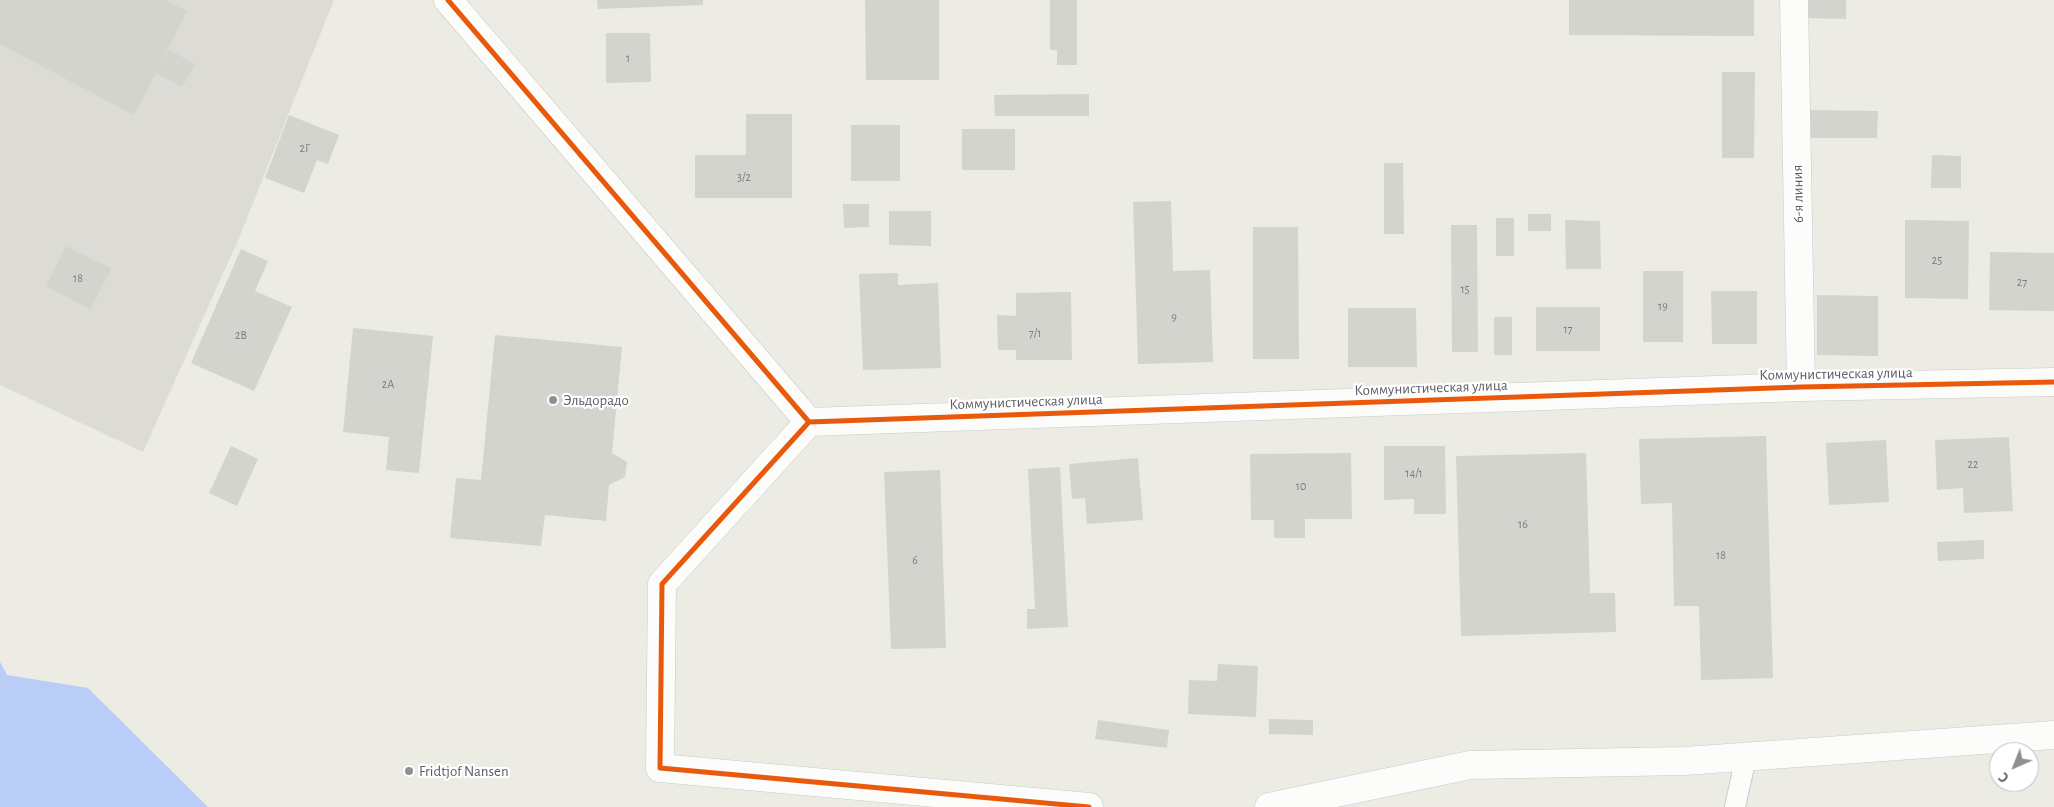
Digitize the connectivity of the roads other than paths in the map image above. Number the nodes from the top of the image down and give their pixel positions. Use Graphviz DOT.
graph roads {
  1 [pos="448,0"];
  2 [pos="1794,0"];
  3 [pos="2054,382"];
  4 [pos="1801,387"];
  5 [pos="809,422"];
  6 [pos="2054,735"];
  7 [pos="1746,757"];
  8 [pos="1090,807"];
  9 [pos="1270,807"];
  10 [pos="1735,807"];
  1 -- 5 [label="street"];
  2 -- 4 [label="street, 6-я линия"];
  3 -- 4 [label="street, Коммунистическая улица"];
  4 -- 5 [label="street, Коммунистическая улица"];
  5 -- 8 [label="street"];
  6 -- 7 [label="street"];
  7 -- 9 [label="street"];
  7 -- 10 [label="lane"];
}
